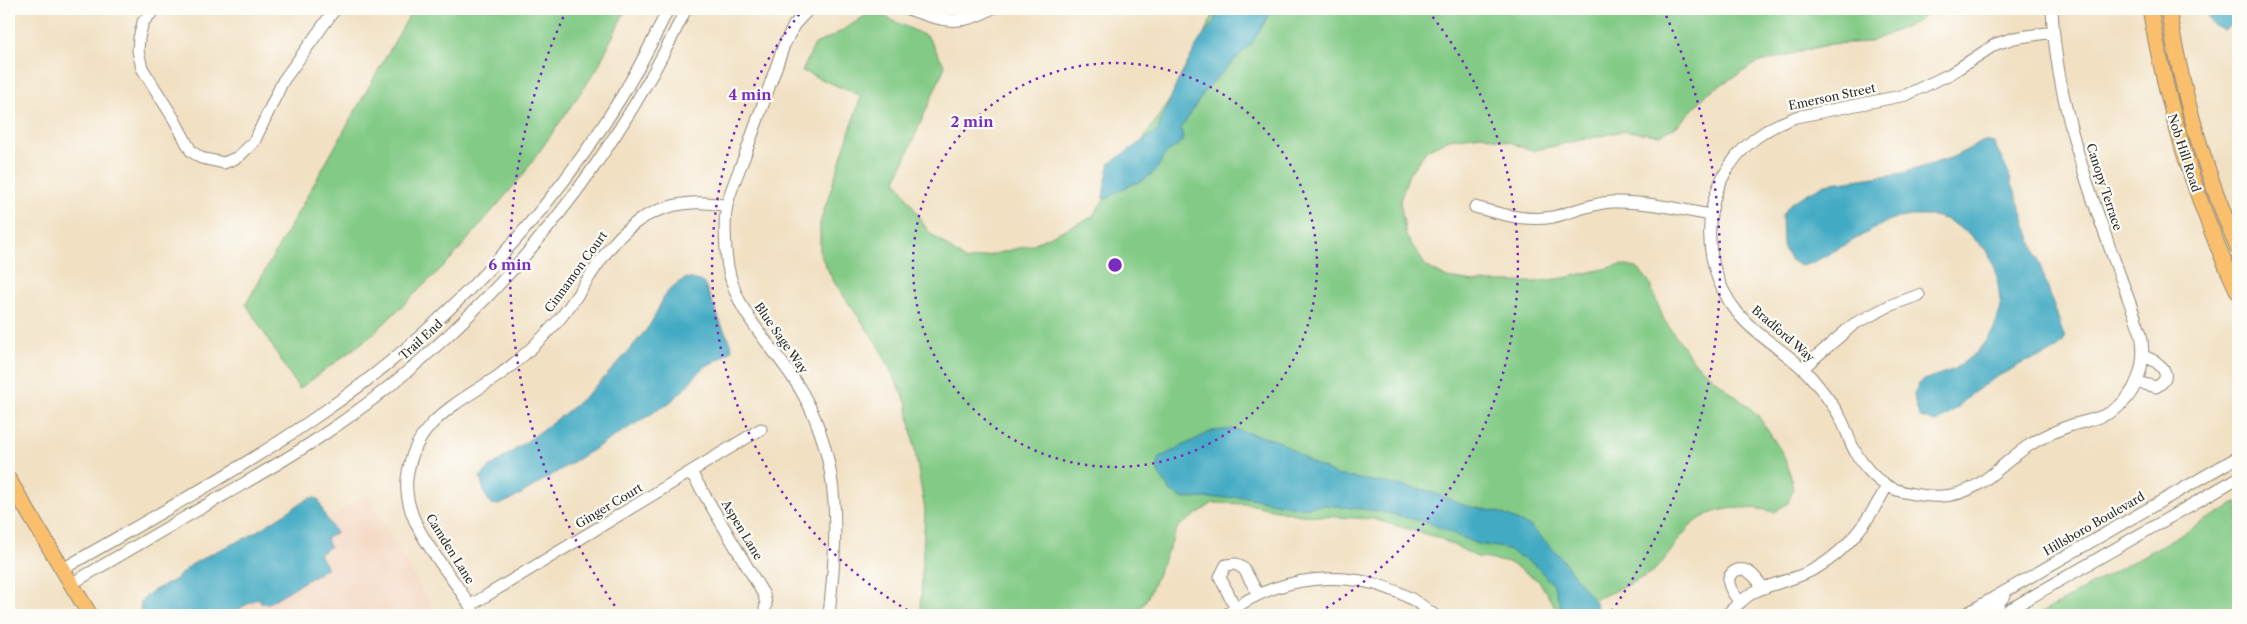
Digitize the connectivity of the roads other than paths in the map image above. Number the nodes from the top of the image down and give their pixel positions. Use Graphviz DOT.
graph roads {
  1 [pos="156,9"];
  2 [pos="335,9"];
  3 [pos="668,9"];
  4 [pos="686,9"];
  5 [pos="794,9"];
  6 [pos="809,9"];
  7 [pos="908,9"];
  8 [pos="949,9"];
  9 [pos="964,9"];
  10 [pos="991,9"];
  11 [pos="2052,9"];
  12 [pos="2150,9"];
  13 [pos="2168,9"];
  14 [pos="794,25"];
  15 [pos="2053,32"];
  16 [pos="727,206"];
  17 [pos="1475,207"];
  18 [pos="1710,215"];
  19 [pos="2238,248"];
  20 [pos="2238,292"];
  21 [pos="1919,295"];
  22 [pos="2143,356"];
  23 [pos="1803,368"];
  24 [pos="2137,382"];
  25 [pos="761,429"];
  26 [pos="2238,456"];
  27 [pos="409,465"];
  28 [pos="691,472"];
  29 [pos="2238,478"];
  30 [pos="9,480"];
  31 [pos="1886,486"];
  32 [pos="63,570"];
  33 [pos="71,584"];
  34 [pos="1764,588"];
  35 [pos="2009,590"];
  36 [pos="1258,594"];
  37 [pos="1740,603"];
  38 [pos="1236,607"];
  39 [pos="473,610"];
  40 [pos="765,610"];
  41 [pos="90,615"];
  42 [pos="829,615"];
  43 [pos="1226,615"];
  44 [pos="1434,615"];
  45 [pos="1726,615"];
  46 [pos="1964,615"];
  47 [pos="1982,615"];
  48 [pos="2000,615"];
  1 -- 2 [label="street"];
  3 -- 32 [label="street, Trail End"];
  4 -- 33 [label="street, Trail End"];
  5 -- 14 [label="street, Blue Sage Way"];
  6 -- 14 [label="street, Blue Sage Way"];
  7 -- 10 [label="street"];
  8 -- 9 [label="street"];
  11 -- 15 [label="street, Canopy Terrace"];
  12 -- 20 [label="main road, Nob Hill Road"];
  13 -- 19 [label="main road, Nob Hill Road"];
  14 -- 16 [label="street, Blue Sage Way"];
  15 -- 18 [label="street, Emerson Street"];
  15 -- 22 [label="street, Canopy Terrace"];
  16 -- 27 [label="street, Cinnamon Court"];
  16 -- 42 [label="street, Blue Sage Way"];
  17 -- 18 [label="street"];
  18 -- 23 [label="street, Bradford Way"];
  21 -- 23 [label="street"];
  22 -- 24 [label="street, Canopy Terrace"];
  22 -- 24 [label="street"];
  23 -- 31 [label="street, Bradford Way"];
  24 -- 31 [label="street, Canopy Terrace"];
  25 -- 28 [label="street, Ginger Court"];
  26 -- 35 [label="street, Hillsboro Boulevard"];
  27 -- 39 [label="street, Camden Lane"];
  28 -- 39 [label="street, Ginger Court"];
  28 -- 40 [label="street, Aspen Lane"];
  29 -- 48 [label="street"];
  30 -- 32 [label="main road"];
  31 -- 34 [label="street"];
  32 -- 33 [label="main road"];
  33 -- 41 [label="main road"];
  34 -- 37 [label="street"];
  34 -- 37 [label="street"];
  35 -- 46 [label="street, Hillsboro Boulevard"];
  35 -- 47 [label="street"];
  36 -- 38 [label="street"];
  36 -- 38 [label="street"];
  36 -- 44 [label="street"];
  37 -- 45 [label="street"];
  38 -- 43 [label="street"];
}
